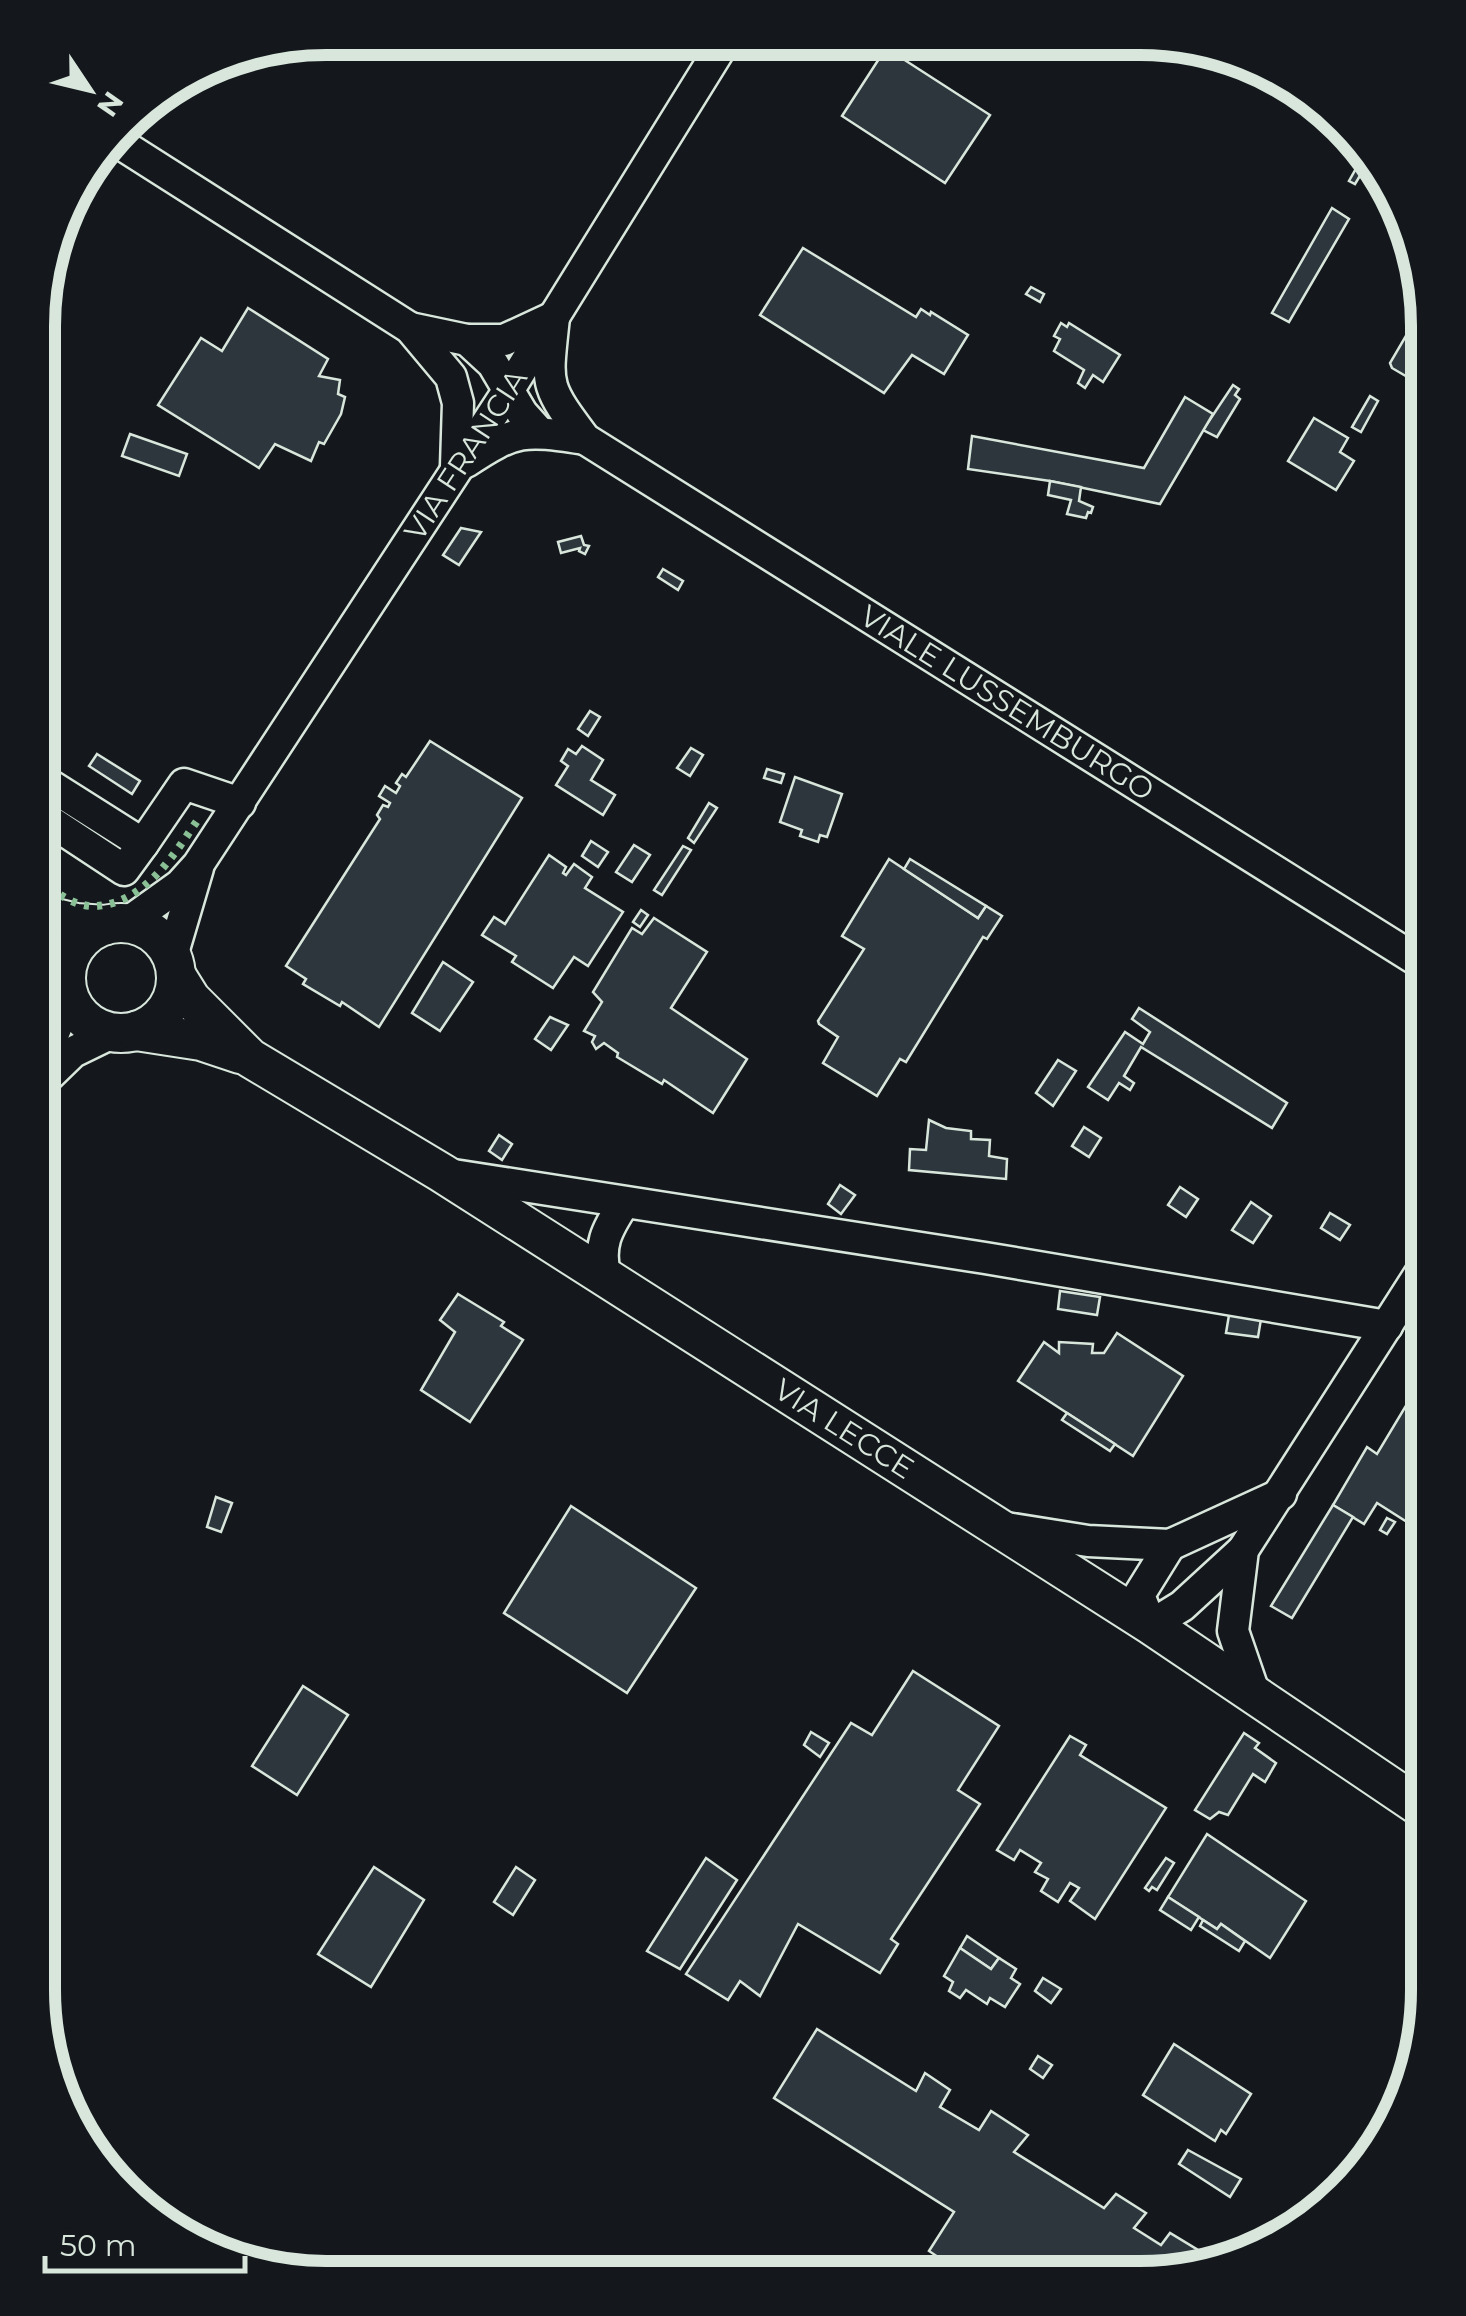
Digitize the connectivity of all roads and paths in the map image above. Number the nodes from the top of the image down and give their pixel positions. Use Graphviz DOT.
graph roads {
  1 [pos="716,55"];
  2 [pos="123,146"];
  3 [pos="554,317"];
  4 [pos="410,328"];
  5 [pos="467,340"];
  6 [pos="451,377"];
  7 [pos="508,391"];
  8 [pos="554,398"];
  9 [pos="540,433"];
  10 [pos="584,439"];
  11 [pos="456,469"];
  12 [pos="55,788"];
  13 [pos="240,803"];
  14 [pos="55,825"];
  15 [pos="142,844"];
  16 [pos="198,865"];
  17 [pos="55,918"];
  18 [pos="116,924"];
  19 [pos="55,954"];
  20 [pos="1411,956"];
  21 [pos="174,966"];
  22 [pos="67,990"];
  23 [pos="55,1030"];
  24 [pos="124,1032"];
  25 [pos="250,1058"];
  26 [pos="55,1070"];
  27 [pos="442,1173"];
  28 [pos="624,1203"];
  29 [pos="606,1278"];
  30 [pos="1410,1289"];
  31 [pos="1387,1326"];
  32 [pos="1281,1494"];
  33 [pos="995,1526"];
  34 [pos="1170,1545"];
  35 [pos="1244,1550"];
  36 [pos="1151,1625"];
  37 [pos="1255,1695"];
  38 [pos="1410,1800"];
  1 -- 3 [label="street, VIA FRANCIA"];
  2 -- 4 [label="street"];
  3 -- 5 [label="street"];
  3 -- 7 [label="street, VIA FRANCIA"];
  3 -- 8 [label="street"];
  4 -- 5 [label="street"];
  4 -- 6 [label="street"];
  5 -- 7 [label="street"];
  6 -- 7 [label="street"];
  6 -- 11 [label="street"];
  7 -- 8 [label="street"];
  7 -- 9 [label="street"];
  7 -- 11 [label="street, VIA FRANCIA"];
  8 -- 10 [label="street"];
  9 -- 10 [label="street"];
  9 -- 11 [label="street"];
  10 -- 20 [label="street, VIALE LUSSEMBURGO"];
  11 -- 13 [label="street, VIA FRANCIA"];
  12 -- 15 [label="street"];
  13 -- 15 [label="street"];
  13 -- 16 [label="street, VIA FRANCIA"];
  14 -- 15 [label="street"];
  16 -- 18 [label="street"];
  16 -- 21 [label="street"];
  17 -- 18 [label="main road"];
  18 -- 21 [label="main road"];
  18 -- 22 [label="main road"];
  19 -- 22 [label="main road"];
  21 -- 24 [label="main road"];
  21 -- 25 [label="main road, VIA LECCE"];
  22 -- 23 [label="street"];
  22 -- 24 [label="main road"];
  24 -- 25 [label="main road, VIA LECCE"];
  24 -- 26 [label="street"];
  25 -- 27 [label="main road, VIA LECCE"];
  27 -- 28 [label="street"];
  27 -- 29 [label="main road, VIA LECCE"];
  28 -- 29 [label="street"];
  28 -- 31 [label="street"];
  29 -- 33 [label="main road, VIA LECCE"];
  30 -- 31 [label="street"];
  31 -- 32 [label="street"];
  32 -- 34 [label="street"];
  32 -- 35 [label="street"];
  33 -- 34 [label="street"];
  33 -- 36 [label="main road, VIA LECCE"];
  34 -- 36 [label="street"];
  35 -- 36 [label="street"];
  35 -- 37 [label="street"];
  36 -- 37 [label="main road, VIA LECCE"];
  37 -- 38 [label="main road, VIA LECCE"];
}
